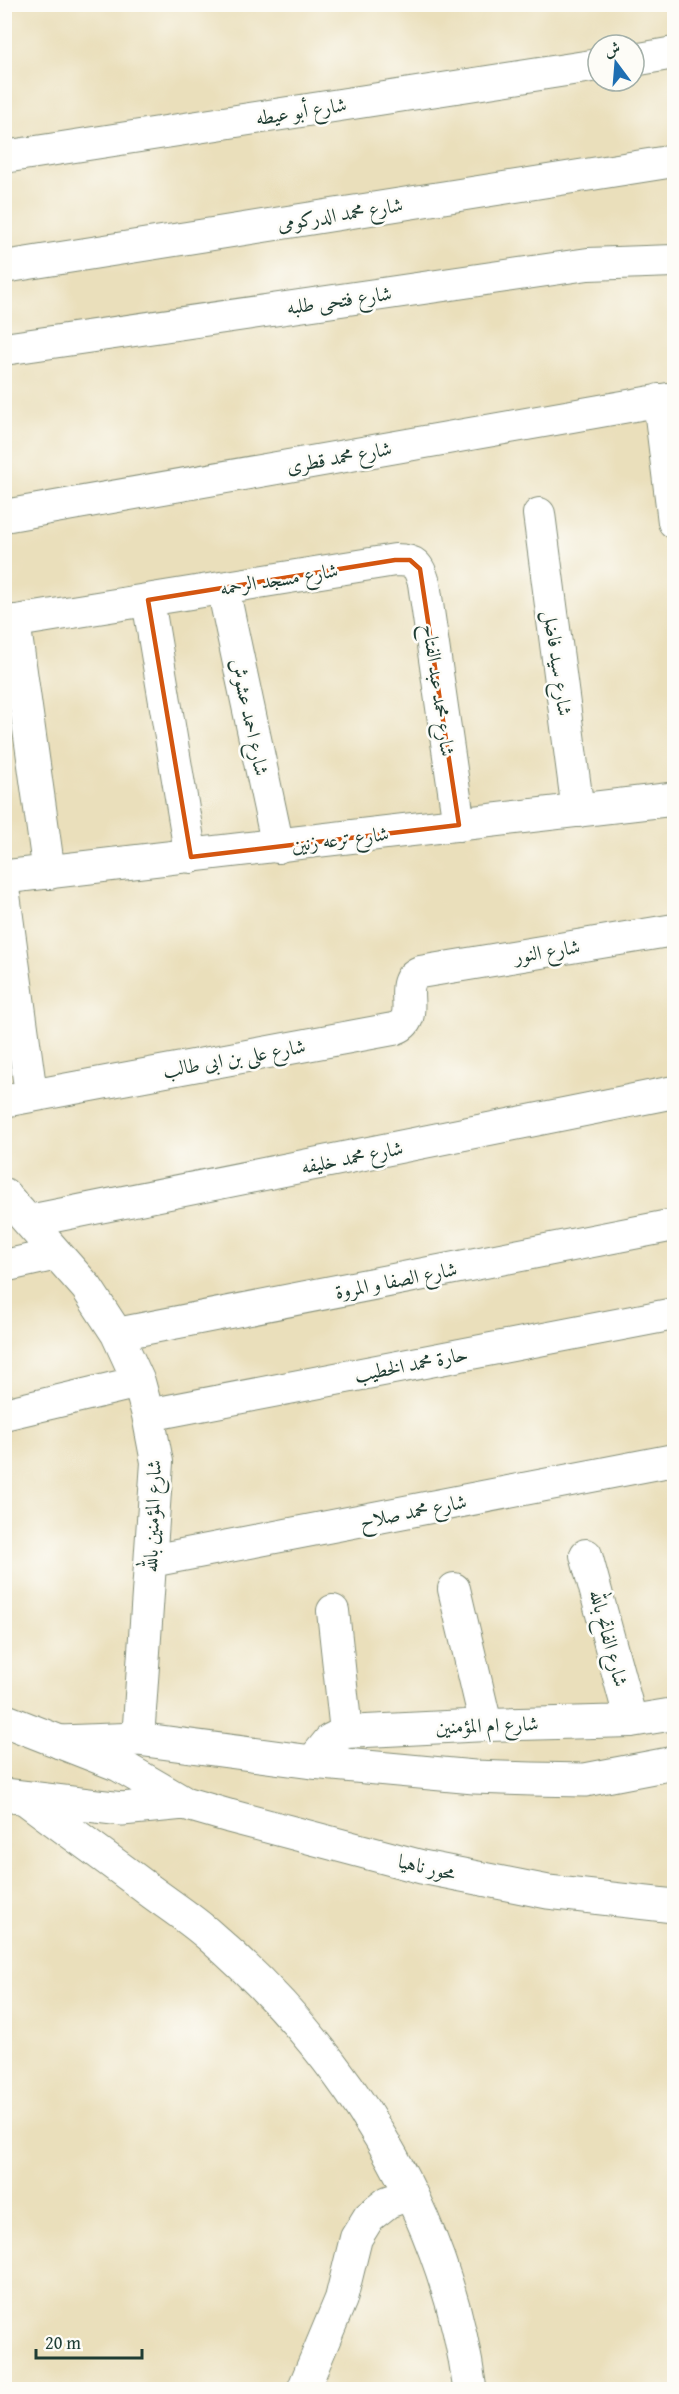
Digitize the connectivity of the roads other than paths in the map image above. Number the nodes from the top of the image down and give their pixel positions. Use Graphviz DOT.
graph roads {
  1 [pos="675,53"];
  2 [pos="646,58"];
  3 [pos="586,67"];
  4 [pos="4,157"];
  5 [pos="675,161"];
  6 [pos="675,261"];
  7 [pos="4,267"];
  8 [pos="4,349"];
  9 [pos="667,399"];
  10 [pos="539,514"];
  11 [pos="4,516"];
  12 [pos="675,522"];
  13 [pos="410,560"];
  14 [pos="223,588"];
  15 [pos="148,600"];
  16 [pos="9,622"];
  17 [pos="675,799"];
  18 [pos="578,811"];
  19 [pos="459,825"];
  20 [pos="278,847"];
  21 [pos="191,857"];
  22 [pos="49,873"];
  23 [pos="4,877"];
  24 [pos="4,895"];
  25 [pos="675,930"];
  26 [pos="420,972"];
  27 [pos="675,1092"];
  28 [pos="18,1097"];
  29 [pos="4,1194"];
  30 [pos="29,1221"];
  31 [pos="675,1226"];
  32 [pos="57,1254"];
  33 [pos="4,1266"];
  34 [pos="675,1314"];
  35 [pos="117,1334"];
  36 [pos="138,1383"];
  37 [pos="4,1414"];
  38 [pos="148,1415"];
  39 [pos="675,1460"];
  40 [pos="586,1555"];
  41 [pos="151,1561"];
  42 [pos="454,1589"];
  43 [pos="333,1611"];
  44 [pos="675,1714"];
  45 [pos="4,1720"];
  46 [pos="631,1721"];
  47 [pos="486,1725"];
  48 [pos="346,1732"];
  49 [pos="138,1739"];
  50 [pos="60,1742"];
  51 [pos="312,1762"];
  52 [pos="675,1763"];
  53 [pos="15,1797"];
  54 [pos="184,1803"];
  55 [pos="675,1906"];
  56 [pos="411,2194"];
  57 [pos="303,2390"];
  58 [pos="470,2390"];
  1 -- 2 [label="street"];
  3 -- 4 [label="street, شارع أبو عيطه"];
  5 -- 7 [label="street, شارع محمد الدركومى"];
  6 -- 8 [label="street, شارع فتحى طلبه"];
  9 -- 11 [label="street, شارع محمد قطرى"];
  9 -- 12 [label="street"];
  10 -- 18 [label="street, شارع سيد فاضل"];
  13 -- 14 [label="street, شارع مسجد الرحمه"];
  13 -- 19 [label="street, شارع محمد عبد الفتاح"];
  14 -- 15 [label="street, شارع مسجد الرحمه"];
  14 -- 20 [label="street, شارع احمد عشوش"];
  15 -- 16 [label="street, شارع مسجد الرحمه"];
  15 -- 21 [label="street"];
  16 -- 22 [label="street"];
  17 -- 18 [label="main road, شارع ترعه زنين"];
  18 -- 19 [label="main road, شارع ترعه زنين"];
  19 -- 20 [label="main road, شارع ترعه زنين"];
  20 -- 21 [label="main road, شارع ترعه زنين"];
  21 -- 22 [label="main road, شارع ترعه زنين"];
  22 -- 23 [label="main road, شارع ترعه زنين"];
  24 -- 28 [label="street"];
  25 -- 26 [label="street, شارع النور"];
  26 -- 28 [label="street, شارع على بن ابى طالب"];
  27 -- 30 [label="street, شارع محمد خليفه"];
  29 -- 30 [label="street, شارع المؤمنين بالله"];
  30 -- 32 [label="street, شارع المؤمنين بالله"];
  31 -- 35 [label="street, شارع الصفا و المروة"];
  32 -- 33 [label="street"];
  32 -- 35 [label="street, شارع المؤمنين بالله"];
  34 -- 38 [label="street, حارة محمد الخطيب"];
  35 -- 36 [label="street, شارع المؤمنين بالله"];
  36 -- 37 [label="street"];
  36 -- 38 [label="street, شارع المؤمنين بالله"];
  38 -- 41 [label="street, شارع المؤمنين بالله"];
  39 -- 41 [label="street, شارع محمد صلاح"];
  40 -- 46 [label="street, شارع الفاتح بالله"];
  41 -- 49 [label="street, شارع المؤمنين بالله"];
  42 -- 47 [label="street"];
  43 -- 48 [label="street"];
  44 -- 46 [label="street, شارع ام المؤمنين"];
  45 -- 50 [label="main road, محور ناهيا"];
  46 -- 47 [label="street, شارع ام المؤمنين"];
  47 -- 48 [label="street, شارع ام المؤمنين"];
  48 -- 51 [label="street"];
  49 -- 50 [label="main road"];
  49 -- 51 [label="main road"];
  50 -- 54 [label="main road, محور ناهيا"];
  51 -- 52 [label="main road"];
  53 -- 54 [label="main road, محور ناهيا"];
  53 -- 56 [label="main road"];
  54 -- 55 [label="main road, محور ناهيا"];
  56 -- 57 [label="street"];
  56 -- 58 [label="main road"];
}
